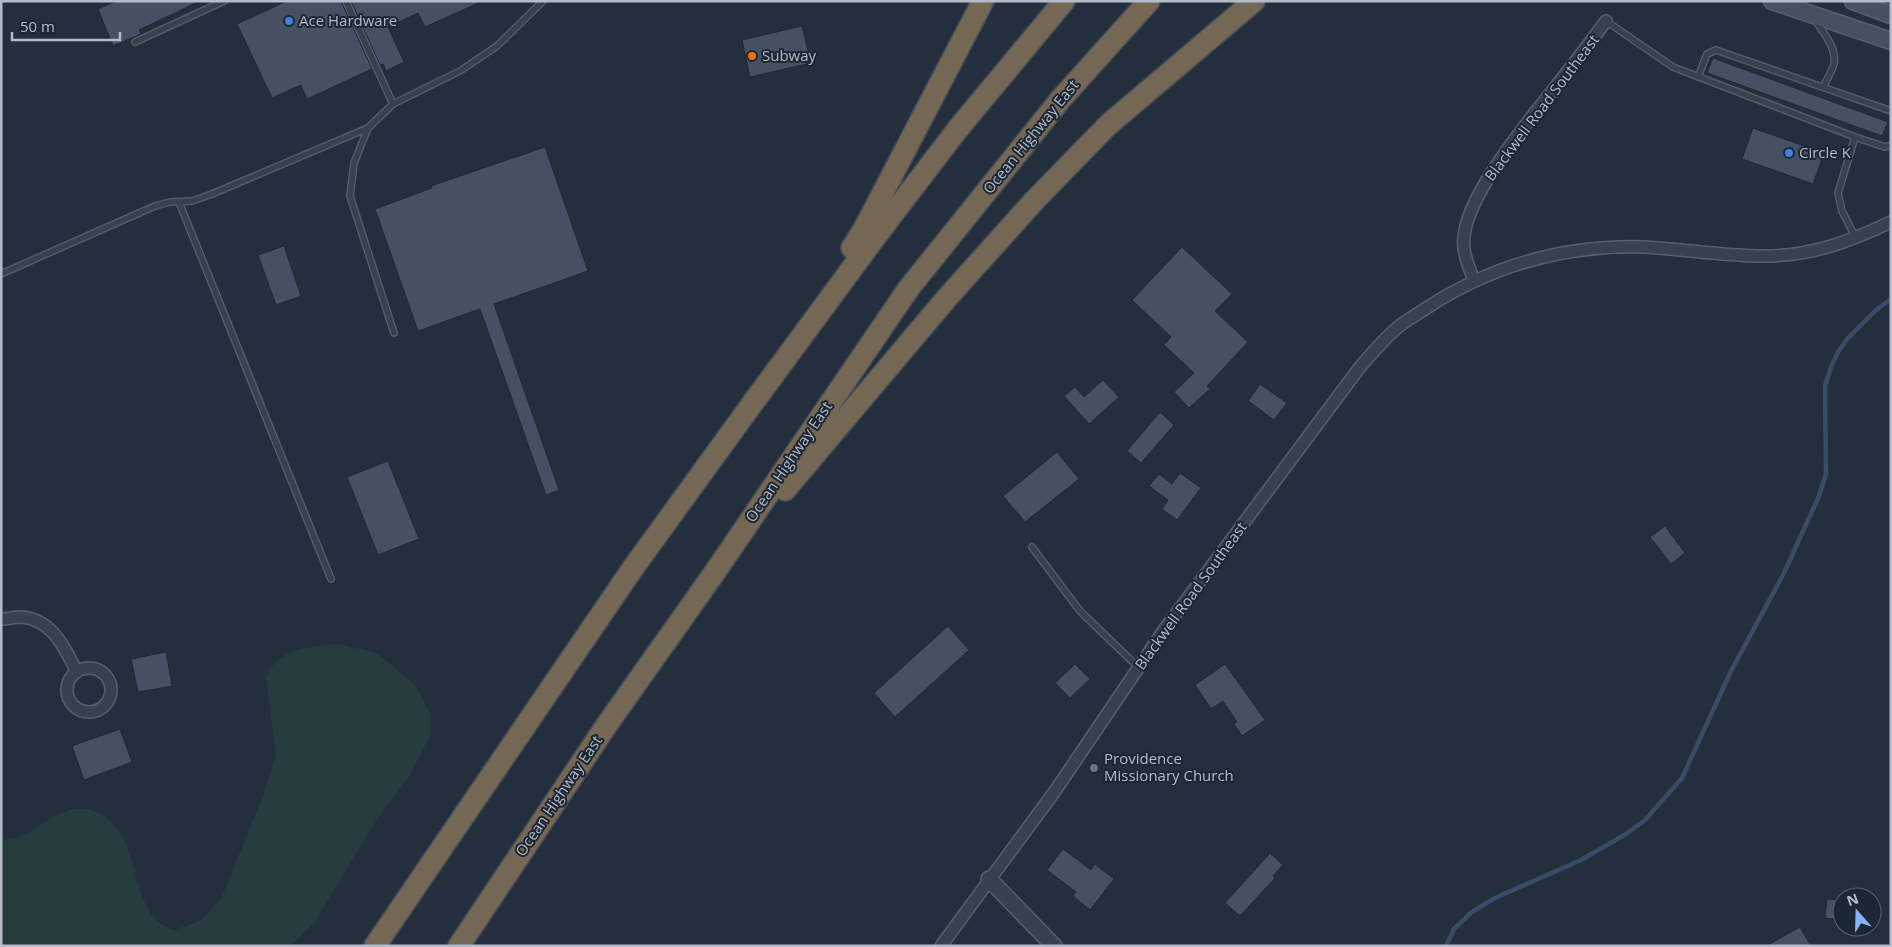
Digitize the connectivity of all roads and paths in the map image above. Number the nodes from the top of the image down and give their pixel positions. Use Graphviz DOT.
graph roads {
  1 [pos="346,1"];
  2 [pos="543,1"];
  3 [pos="983,1"];
  4 [pos="1064,1"];
  5 [pos="1149,1"];
  6 [pos="1254,1"];
  7 [pos="1772,1"];
  8 [pos="223,2"];
  9 [pos="1856,2"];
  10 [pos="1810,14"];
  11 [pos="1891,15"];
  12 [pos="1606,21"];
  13 [pos="1891,41"];
  14 [pos="135,42"];
  15 [pos="1698,77"];
  16 [pos="1824,86"];
  17 [pos="393,104"];
  18 [pos="1891,110"];
  19 [pos="368,128"];
  20 [pos="1855,138"];
  21 [pos="1891,145"];
  22 [pos="178,202"];
  23 [pos="1891,222"];
  24 [pos="1856,238"];
  25 [pos="1,274"];
  26 [pos="1474,281"];
  27 [pos="394,333"];
  28 [pos="752,404"];
  29 [pos="1032,547"];
  30 [pos="715,572"];
  31 [pos="331,579"];
  32 [pos="1,619"];
  33 [pos="1138,668"];
  34 [pos="77,672"];
  35 [pos="989,879"];
  36 [pos="375,946"];
  37 [pos="459,946"];
  38 [pos="942,946"];
  39 [pos="1054,946"];
  1 -- 17 [label="lane"];
  2 -- 17 [label="lane"];
  3 -- 28 [label="highway"];
  4 -- 28 [label="highway"];
  5 -- 30 [label="highway, Ocean Highway East"];
  6 -- 30 [label="highway"];
  7 -- 10 [label="main road"];
  8 -- 14 [label="lane"];
  9 -- 11 [label="main road"];
  10 -- 13 [label="main road"];
  10 -- 16 [label="lane"];
  12 -- 15 [label="lane"];
  12 -- 26 [label="street, Blackwell Road Southeast"];
  15 -- 16 [label="lane"];
  15 -- 20 [label="lane"];
  16 -- 18 [label="lane"];
  17 -- 19 [label="lane"];
  19 -- 22 [label="lane"];
  19 -- 27 [label="lane"];
  20 -- 21 [label="lane"];
  20 -- 24 [label="lane"];
  22 -- 25 [label="lane"];
  22 -- 31 [label="lane"];
  23 -- 24 [label="street, Blackwell Road Southeast"];
  24 -- 26 [label="street, Blackwell Road Southeast"];
  26 -- 33 [label="street, Blackwell Road Southeast"];
  28 -- 36 [label="highway"];
  29 -- 33 [label="lane"];
  30 -- 37 [label="highway, Ocean Highway East"];
  32 -- 34 [label="street"];
  33 -- 35 [label="street, Blackwell Road Southeast"];
  35 -- 38 [label="street, Blackwell Road Southeast"];
  35 -- 39 [label="street"];
}
